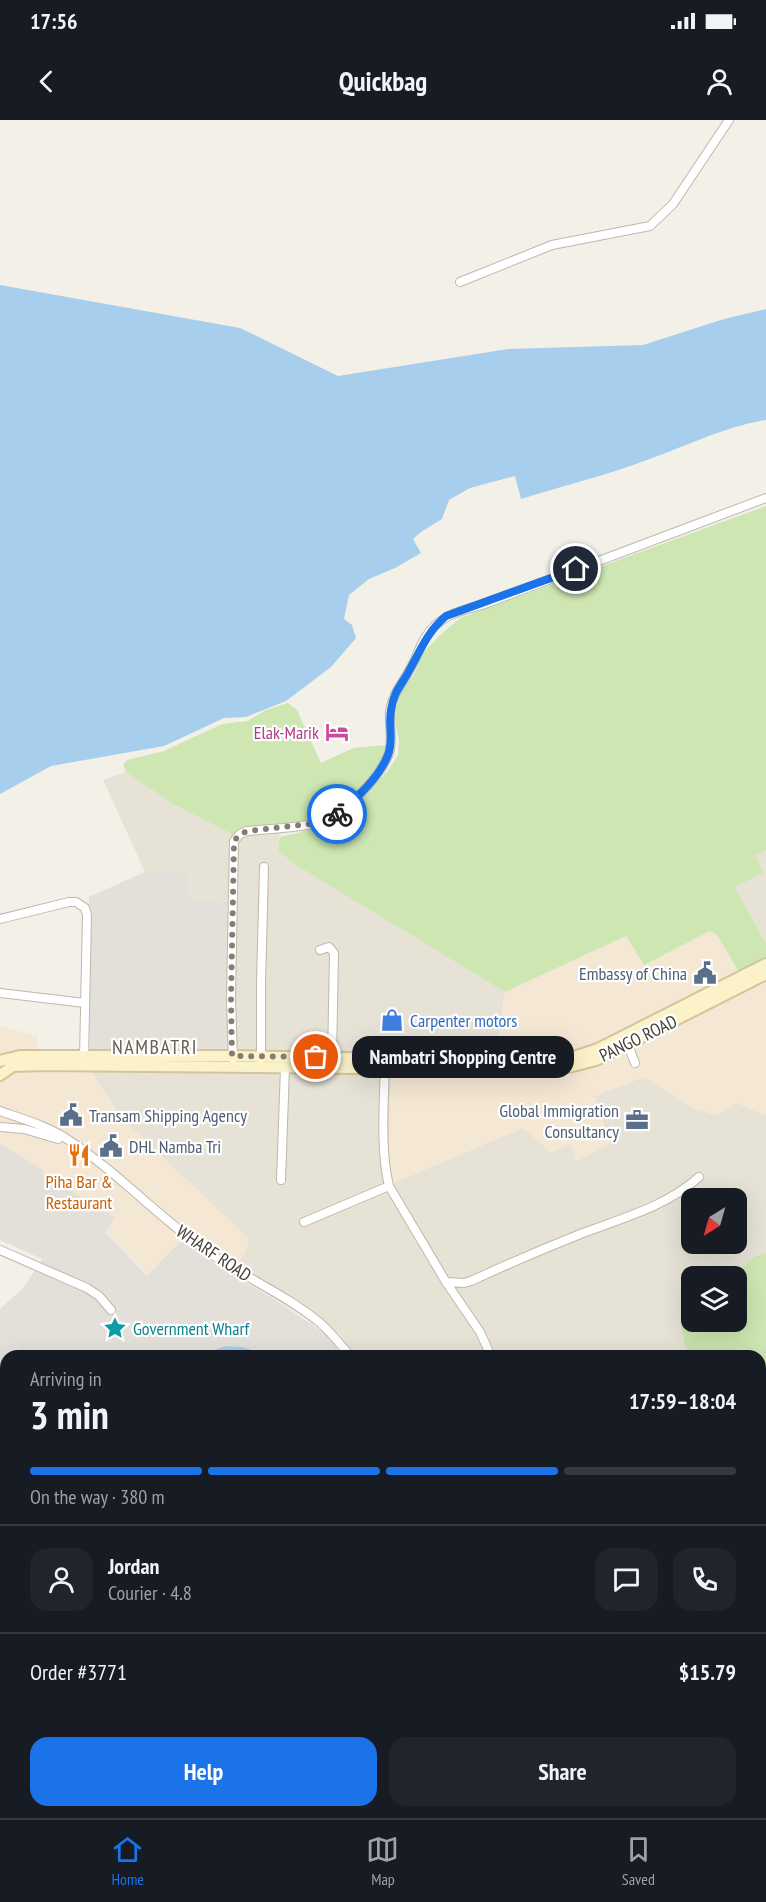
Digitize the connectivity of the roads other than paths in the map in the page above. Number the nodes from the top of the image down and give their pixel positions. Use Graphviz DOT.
graph roads {
  1 [pos="729,120"];
  2 [pos="460,282"];
  3 [pos="766,498"];
  4 [pos="264,867"];
  5 [pos="0,919"];
  6 [pos="320,950"];
  7 [pos="766,964"];
  8 [pos="766,974"];
  9 [pos="0,993"];
  10 [pos="86,1003"];
  11 [pos="626,1040"];
  12 [pos="0,1061"];
  13 [pos="84,1061"];
  14 [pos="233,1061"];
  15 [pos="261,1061"];
  16 [pos="332,1062"];
  17 [pos="635,1063"];
  18 [pos="385,1064"];
  19 [pos="285,1067"];
  20 [pos="0,1075"];
  21 [pos="0,1111"];
  22 [pos="0,1127"];
  23 [pos="79,1148"];
  24 [pos="699,1177"];
  25 [pos="281,1180"];
  26 [pos="389,1186"];
  27 [pos="304,1222"];
  28 [pos="0,1250"];
  29 [pos="446,1282"];
  30 [pos="111,1310"];
  31 [pos="345,1350"];
  32 [pos="488,1350"];
  1 -- 2 [label="street"];
  3 -- 14 [label="street"];
  4 -- 15 [label="street"];
  5 -- 10 [label="street"];
  6 -- 16 [label="street"];
  7 -- 11 [label="street, PANGO ROAD"];
  8 -- 11 [label="street, PANGO ROAD"];
  9 -- 10 [label="street"];
  10 -- 13 [label="street"];
  11 -- 17 [label="street"];
  11 -- 18 [label="street, PANGO ROAD"];
  12 -- 13 [label="street, PANGO ROAD"];
  13 -- 14 [label="street, PANGO ROAD"];
  13 -- 20 [label="street, PANGO ROAD"];
  14 -- 15 [label="street, PANGO ROAD"];
  15 -- 16 [label="street, PANGO ROAD"];
  15 -- 19 [label="street, PANGO ROAD"];
  16 -- 18 [label="street, PANGO ROAD"];
  16 -- 19 [label="street, PANGO ROAD"];
  18 -- 26 [label="street"];
  19 -- 25 [label="street"];
  21 -- 23 [label="street, WHARF ROAD"];
  22 -- 23 [label="street, WHARF ROAD"];
  23 -- 31 [label="street, WHARF ROAD"];
  24 -- 29 [label="street"];
  26 -- 27 [label="street"];
  26 -- 29 [label="street"];
  28 -- 30 [label="street"];
  29 -- 32 [label="street"];
}
